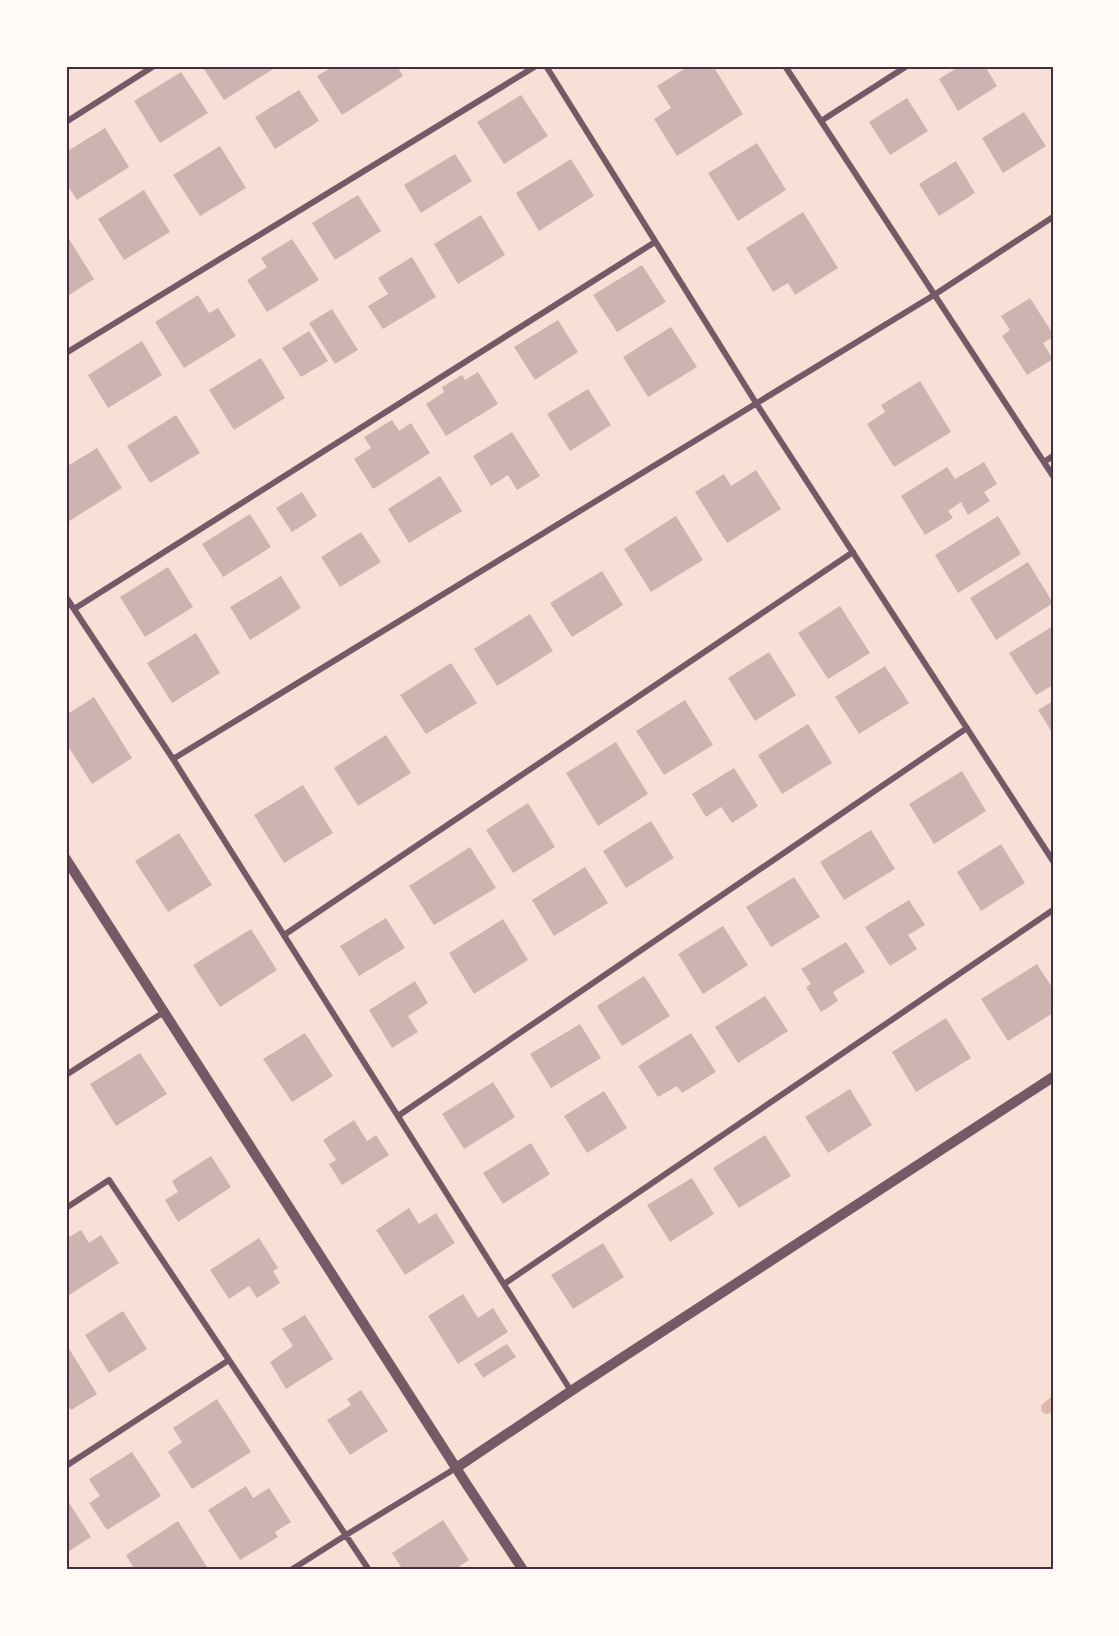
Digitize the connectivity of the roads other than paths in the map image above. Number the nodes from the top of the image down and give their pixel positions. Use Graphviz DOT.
graph roads {
  1 [pos="154,66"];
  2 [pos="536,66"];
  3 [pos="546,66"];
  4 [pos="785,66"];
  5 [pos="906,66"];
  6 [pos="821,121"];
  7 [pos="66,122"];
  8 [pos="1053,217"];
  9 [pos="655,242"];
  10 [pos="934,295"];
  11 [pos="66,353"];
  12 [pos="756,403"];
  13 [pos="1053,456"];
  14 [pos="1044,462"];
  15 [pos="1053,476"];
  16 [pos="852,552"];
  17 [pos="66,597"];
  18 [pos="74,609"];
  19 [pos="967,728"];
  20 [pos="173,759"];
  21 [pos="66,859"];
  22 [pos="1053,861"];
  23 [pos="1053,910"];
  24 [pos="284,935"];
  25 [pos="164,1012"];
  26 [pos="66,1075"];
  27 [pos="1053,1077"];
  28 [pos="398,1116"];
  29 [pos="66,1208"];
  30 [pos="504,1284"];
  31 [pos="229,1360"];
  32 [pos="571,1391"];
  33 [pos="66,1466"];
  34 [pos="456,1468"];
  35 [pos="346,1534"];
  36 [pos="291,1570"];
  37 [pos="369,1570"];
  38 [pos="523,1570"];
  1 -- 7 [label="street"];
  2 -- 11 [label="street"];
  3 -- 9 [label="street"];
  4 -- 6 [label="street"];
  5 -- 6 [label="street"];
  6 -- 10 [label="street"];
  8 -- 10 [label="street"];
  9 -- 12 [label="street"];
  9 -- 18 [label="street"];
  10 -- 12 [label="street"];
  10 -- 14 [label="street"];
  12 -- 16 [label="street"];
  12 -- 20 [label="street"];
  13 -- 14 [label="street"];
  14 -- 15 [label="street"];
  16 -- 19 [label="street"];
  16 -- 24 [label="street"];
  17 -- 18 [label="street"];
  18 -- 20 [label="street"];
  19 -- 22 [label="street"];
  19 -- 28 [label="street"];
  20 -- 24 [label="street"];
  21 -- 25 [label="street"];
  23 -- 30 [label="street"];
  24 -- 28 [label="street"];
  25 -- 26 [label="street"];
  25 -- 34 [label="street"];
  27 -- 32 [label="street"];
  28 -- 30 [label="street"];
  29 -- 31 [label="street"];
  30 -- 32 [label="street"];
  31 -- 33 [label="street"];
  31 -- 35 [label="street"];
  32 -- 34 [label="street"];
  34 -- 35 [label="street"];
  34 -- 38 [label="street"];
  35 -- 36 [label="street"];
  35 -- 37 [label="street"];
}
